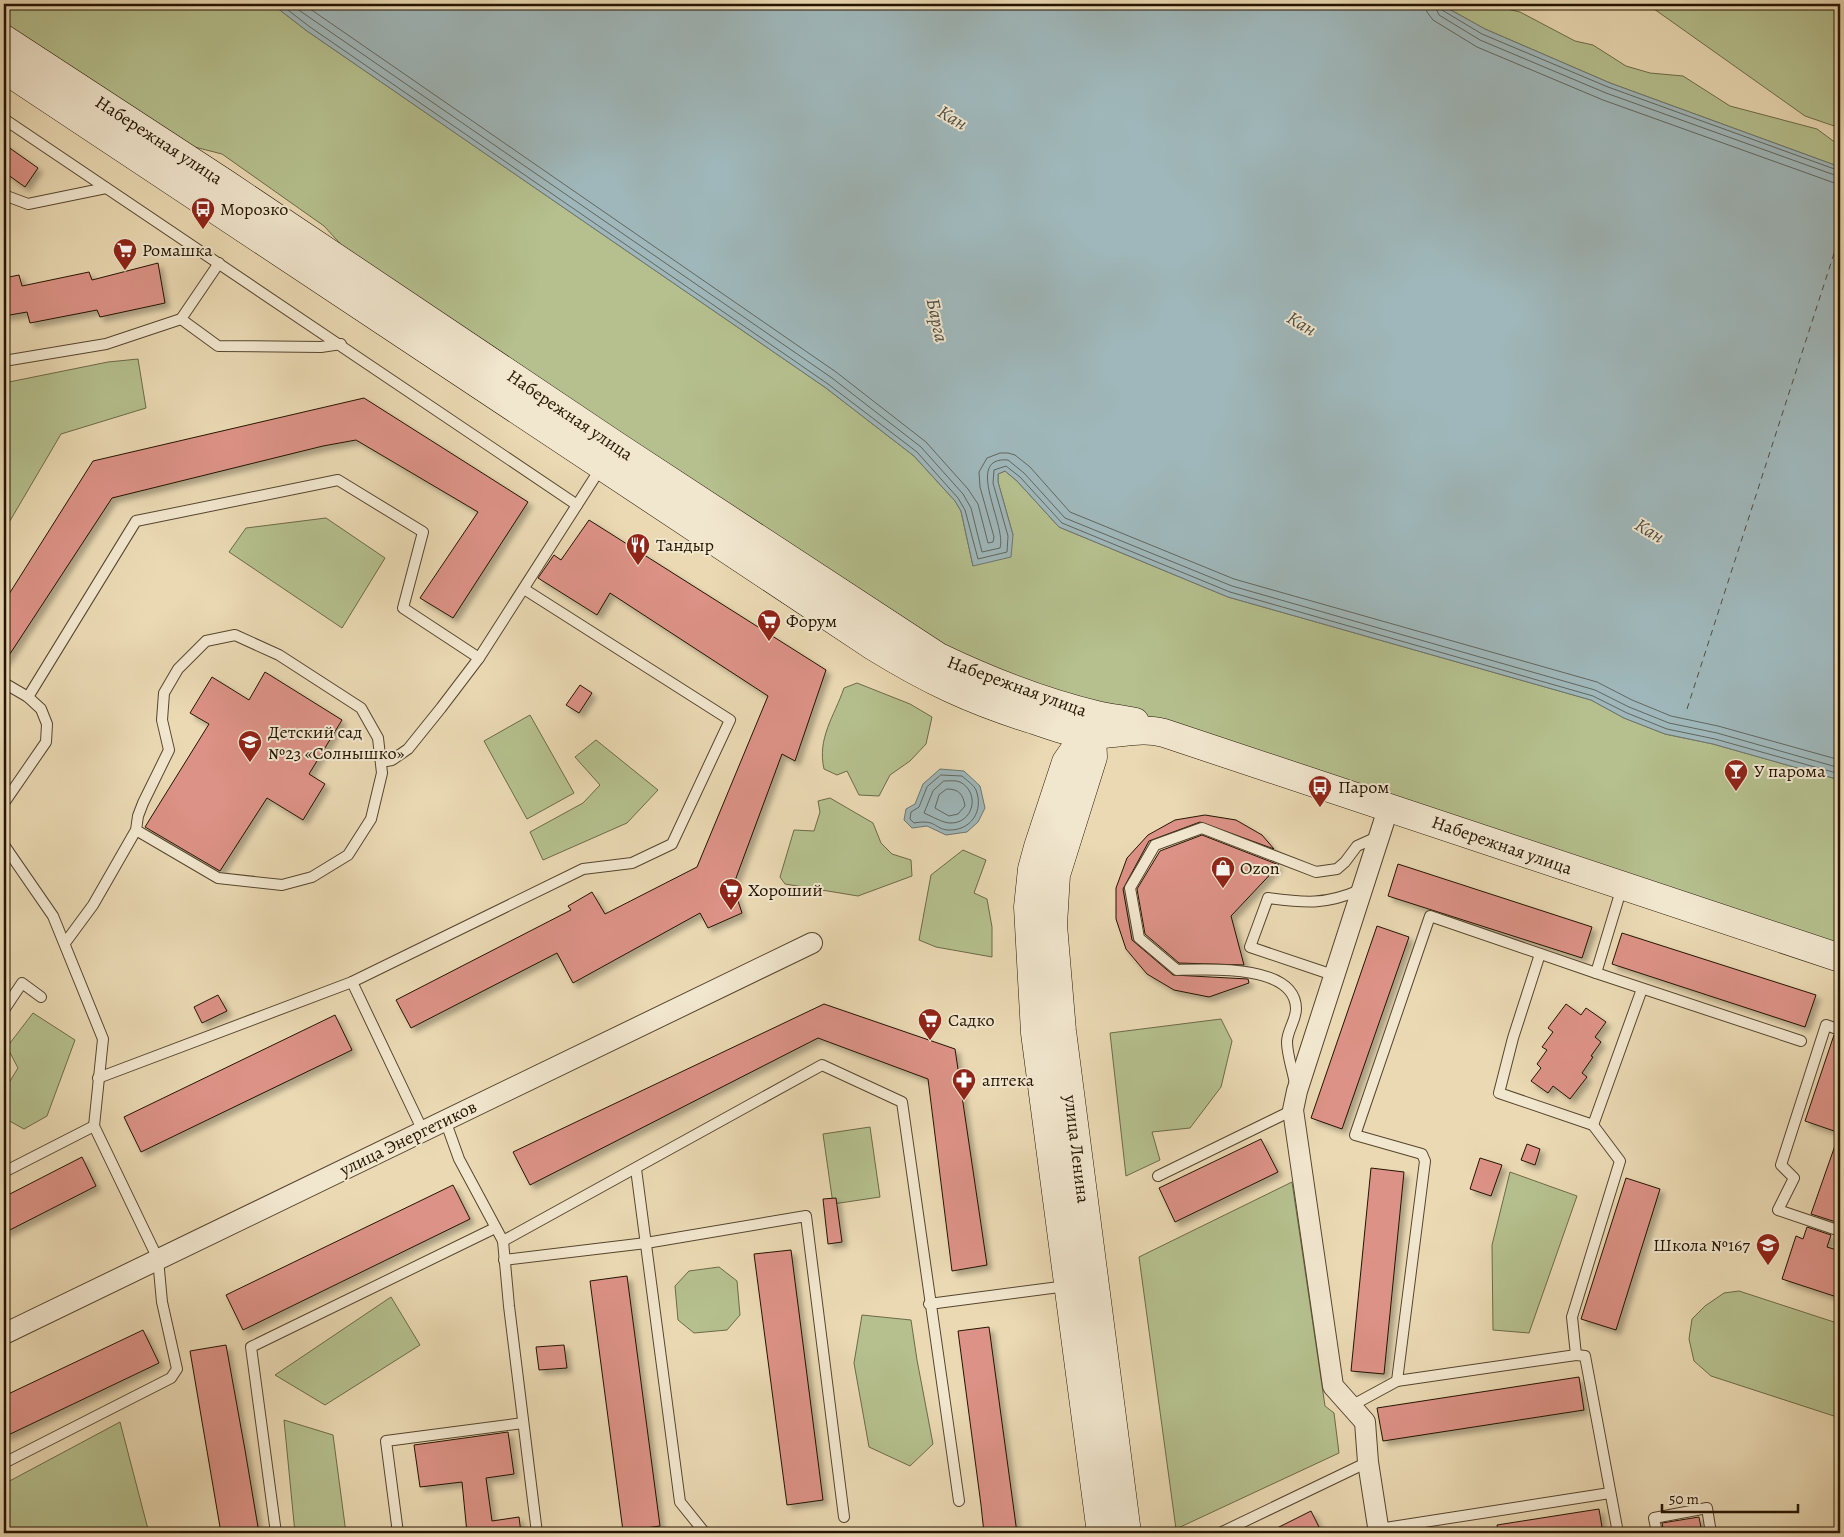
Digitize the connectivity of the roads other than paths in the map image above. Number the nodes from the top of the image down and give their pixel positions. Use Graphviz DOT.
graph roads {
  1 [pos="4,39"];
  2 [pos="4,68"];
  3 [pos="4,119"];
  4 [pos="106,188"];
  5 [pos="4,195"];
  6 [pos="219,263"];
  7 [pos="180,319"];
  8 [pos="341,344"];
  9 [pos="4,360"];
  10 [pos="609,455"];
  11 [pos="577,505"];
  12 [pos="524,589"];
  13 [pos="479,658"];
  14 [pos="4,683"];
  15 [pos="28,697"];
  16 [pos="1060,704"];
  17 [pos="1025,718"];
  18 [pos="1134,726"];
  19 [pos="1090,733"];
  20 [pos="381,762"];
  21 [pos="1090,769"];
  22 [pos="1058,789"];
  23 [pos="4,803"];
  24 [pos="1388,806"];
  25 [pos="136,830"];
  26 [pos="1377,837"];
  27 [pos="4,845"];
  28 [pos="1622,886"];
  29 [pos="1360,890"];
  30 [pos="65,943"];
  31 [pos="812,943"];
  32 [pos="1540,954"];
  33 [pos="1840,958"];
  34 [pos="1596,973"];
  35 [pos="1334,975"];
  36 [pos="352,982"];
  37 [pos="1642,989"];
  38 [pos="42,997"];
  39 [pos="4,1010"];
  40 [pos="1840,1030"];
  41 [pos="1801,1041"];
  42 [pos="98,1078"];
  43 [pos="1295,1100"];
  44 [pos="446,1120"];
  45 [pos="1593,1125"];
  46 [pos="94,1126"];
  47 [pos="423,1131"];
  48 [pos="636,1169"];
  49 [pos="4,1172"];
  50 [pos="1158,1176"];
  51 [pos="495,1228"];
  52 [pos="1840,1231"];
  53 [pos="503,1241"];
  54 [pos="646,1243"];
  55 [pos="158,1259"];
  56 [pos="504,1260"];
  57 [pos="1068,1286"];
  58 [pos="929,1304"];
  59 [pos="4,1334"];
  60 [pos="1576,1356"];
  61 [pos="1397,1381"];
  62 [pos="1351,1406"];
  63 [pos="523,1422"];
  64 [pos="1368,1462"];
  65 [pos="4,1463"];
  66 [pos="1610,1493"];
  67 [pos="959,1501"];
  68 [pos="844,1517"];
  69 [pos="1379,1531"];
  70 [pos="276,1533"];
  71 [pos="398,1533"];
  72 [pos="537,1533"];
  73 [pos="705,1533"];
  74 [pos="1102,1533"];
  75 [pos="1127,1533"];
  76 [pos="1220,1533"];
  77 [pos="1618,1533"];
  78 [pos="1656,1533"];
  79 [pos="1711,1533"];
  1 -- 10 [label="main road, Набережная улица"];
  2 -- 10 [label="main road, Набережная улица"];
  3 -- 4 [label="lane"];
  4 -- 5 [label="lane"];
  4 -- 6 [label="lane"];
  6 -- 7 [label="lane"];
  6 -- 8 [label="lane"];
  7 -- 8 [label="lane"];
  7 -- 9 [label="lane"];
  8 -- 11 [label="lane"];
  10 -- 11 [label="lane"];
  10 -- 16 [label="main road, Набережная улица"];
  10 -- 17 [label="main road, Набережная улица"];
  11 -- 12 [label="lane"];
  12 -- 13 [label="lane"];
  12 -- 36 [label="lane"];
  13 -- 15 [label="lane"];
  13 -- 20 [label="lane"];
  14 -- 15 [label="lane"];
  15 -- 23 [label="lane"];
  16 -- 18 [label="main road, Набережная улица"];
  16 -- 19 [label="main road"];
  17 -- 19 [label="main road, Набережная улица"];
  17 -- 22 [label="main road, улица Ленина"];
  18 -- 19 [label="main road, Набережная улица"];
  18 -- 21 [label="main road, улица Ленина"];
  18 -- 24 [label="main road, Набережная улица"];
  19 -- 21 [label="main road, улица Ленина"];
  19 -- 22 [label="main road, улица Ленина"];
  20 -- 25 [label="lane"];
  20 -- 25 [label="lane"];
  21 -- 75 [label="main road, улица Ленина"];
  22 -- 57 [label="main road, улица Ленина"];
  24 -- 26 [label="street"];
  24 -- 28 [label="main road, Набережная улица"];
  25 -- 30 [label="lane"];
  26 -- 29 [label="street"];
  26 -- 43 [label="lane"];
  27 -- 30 [label="lane"];
  28 -- 33 [label="main road, Набережная улица"];
  28 -- 34 [label="lane"];
  29 -- 35 [label="street"];
  29 -- 35 [label="lane"];
  30 -- 42 [label="lane"];
  31 -- 44 [label="street, улица Энергетиков"];
  32 -- 34 [label="lane"];
  32 -- 45 [label="lane"];
  32 -- 61 [label="lane"];
  34 -- 37 [label="lane"];
  35 -- 43 [label="street"];
  36 -- 42 [label="lane"];
  36 -- 47 [label="lane"];
  37 -- 41 [label="lane"];
  37 -- 45 [label="lane"];
  38 -- 39 [label="lane"];
  40 -- 52 [label="lane"];
  42 -- 46 [label="lane"];
  43 -- 50 [label="lane"];
  43 -- 62 [label="street"];
  44 -- 47 [label="street, улица Энергетиков"];
  44 -- 51 [label="lane"];
  45 -- 60 [label="lane"];
  46 -- 49 [label="lane"];
  46 -- 55 [label="lane"];
  47 -- 55 [label="street, улица Энергетиков"];
  48 -- 53 [label="lane"];
  48 -- 54 [label="lane"];
  48 -- 58 [label="lane"];
  51 -- 53 [label="lane"];
  51 -- 70 [label="lane"];
  53 -- 56 [label="lane"];
  54 -- 56 [label="lane"];
  54 -- 68 [label="lane"];
  54 -- 73 [label="lane"];
  55 -- 59 [label="street, улица Энергетиков"];
  55 -- 65 [label="lane"];
  56 -- 63 [label="lane"];
  57 -- 58 [label="lane"];
  57 -- 74 [label="main road, улица Ленина"];
  58 -- 67 [label="lane"];
  60 -- 61 [label="lane"];
  60 -- 66 [label="lane"];
  61 -- 62 [label="lane"];
  62 -- 64 [label="street"];
  63 -- 71 [label="lane"];
  63 -- 72 [label="lane"];
  64 -- 69 [label="street"];
  64 -- 76 [label="lane"];
  66 -- 69 [label="lane"];
  66 -- 77 [label="lane"];
  78 -- 79 [label="lane"];
}
